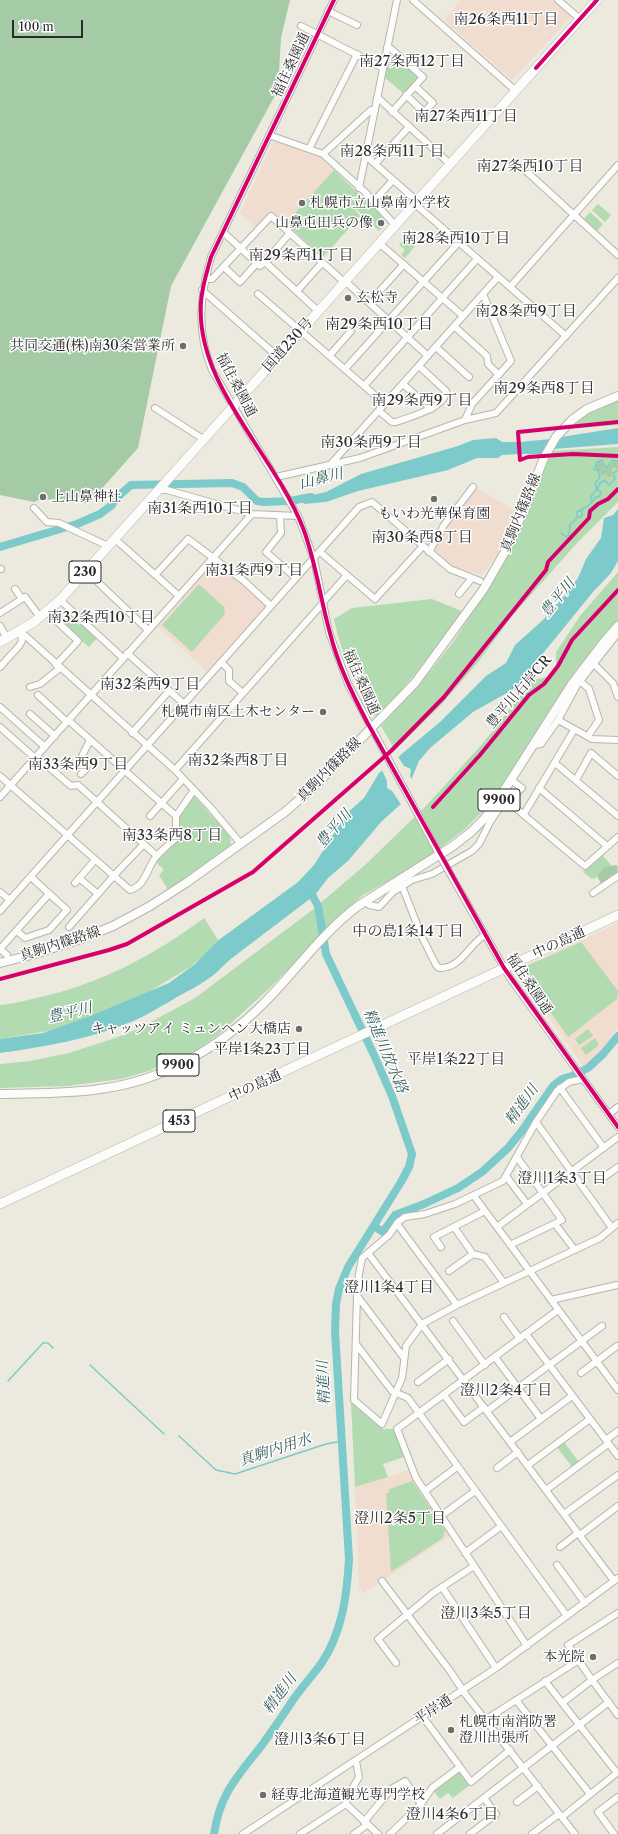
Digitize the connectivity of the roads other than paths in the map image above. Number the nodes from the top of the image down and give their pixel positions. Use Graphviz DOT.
graph roads {
  1 [pos="334,0"];
  2 [pos="397,0"];
  3 [pos="412,0"];
  4 [pos="558,0"];
  5 [pos="597,0"];
  6 [pos="328,11"];
  7 [pos="580,19"];
  8 [pos="357,25"];
  9 [pos="301,26"];
  10 [pos="317,34"];
  11 [pos="387,47"];
  12 [pos="356,54"];
  13 [pos="383,68"];
  14 [pos="415,86"];
  15 [pos="516,91"];
  16 [pos="406,95"];
  17 [pos="378,97"];
  18 [pos="375,111"];
  19 [pos="392,112"];
  20 [pos="409,127"];
  21 [pos="269,135"];
  22 [pos="309,149"];
  23 [pos="323,154"];
  24 [pos="366,156"];
  25 [pos="374,164"];
  26 [pos="450,164"];
  27 [pos="617,170"];
  28 [pos="526,171"];
  29 [pos="393,180"];
  30 [pos="359,188"];
  31 [pos="374,202"];
  32 [pos="416,202"];
  33 [pos="574,215"];
  34 [pos="396,225"];
  35 [pos="223,232"];
  36 [pos="290,233"];
  37 [pos="459,242"];
  38 [pos="379,243"];
  39 [pos="241,248"];
  40 [pos="618,255"];
  41 [pos="477,259"];
  42 [pos="265,262"];
  43 [pos="257,263"];
  44 [pos="322,263"];
  45 [pos="404,264"];
  46 [pos="224,267"];
  47 [pos="498,277"];
  48 [pos="618,278"];
  49 [pos="205,280"];
  50 [pos="345,281"];
  51 [pos="423,281"];
  52 [pos="510,287"];
  53 [pos="202,290"];
  54 [pos="297,291"];
  55 [pos="258,294"];
  56 [pos="483,294"];
  57 [pos="442,298"];
  58 [pos="370,302"];
  59 [pos="318,311"];
  60 [pos="463,316"];
  61 [pos="388,320"];
  62 [pos="454,326"];
  63 [pos="301,330"];
  64 [pos="351,331"];
  65 [pos="566,336"];
  66 [pos="408,337"];
  67 [pos="436,347"];
  68 [pos="330,355"];
  69 [pos="277,356"];
  70 [pos="428,356"];
  71 [pos="419,366"];
  72 [pos="345,368"];
  73 [pos="499,374"];
  74 [pos="469,377"];
  75 [pos="403,384"];
  76 [pos="364,386"];
  77 [pos="618,396"];
  78 [pos="385,404"];
  79 [pos="233,406"];
  80 [pos="155,408"];
  81 [pos="431,409"];
  82 [pos="379,411"];
  83 [pos="464,420"];
  84 [pos="204,439"];
  85 [pos="330,465"];
  86 [pos="276,477"];
  87 [pos="473,486"];
  88 [pos="158,489"];
  89 [pos="34,508"];
  90 [pos="252,514"];
  91 [pos="280,516"];
  92 [pos="298,516"];
  93 [pos="115,539"];
  94 [pos="108,546"];
  95 [pos="423,546"];
  96 [pos="320,552"];
  97 [pos="429,552"];
  98 [pos="213,557"];
  99 [pos="314,559"];
  100 [pos="86,571"];
  101 [pos="155,575"];
  102 [pos="347,575"];
  103 [pos="296,578"];
  104 [pos="472,578"];
  105 [pos="480,580"];
  106 [pos="15,589"];
  107 [pos="459,594"];
  108 [pos="179,596"];
  109 [pos="22,599"];
  110 [pos="60,600"];
  111 [pos="323,602"];
  112 [pos="272,606"];
  113 [pos="1,611"];
  114 [pos="44,614"];
  115 [pos="0,626"];
  116 [pos="618,626"];
  117 [pos="148,630"];
  118 [pos="20,631"];
  119 [pos="618,633"];
  120 [pos="4,640"];
  121 [pos="125,656"];
  122 [pos="221,662"];
  123 [pos="593,663"];
  124 [pos="58,666"];
  125 [pos="0,668"];
  126 [pos="580,681"];
  127 [pos="30,687"];
  128 [pos="617,689"];
  129 [pos="170,691"];
  130 [pos="243,693"];
  131 [pos="38,695"];
  132 [pos="90,695"];
  133 [pos="618,697"];
  134 [pos="183,703"];
  135 [pos="0,707"];
  136 [pos="30,714"];
  137 [pos="558,720"];
  138 [pos="68,721"];
  139 [pos="0,728"];
  140 [pos="574,730"];
  141 [pos="372,731"];
  142 [pos="132,733"];
  143 [pos="55,736"];
  144 [pos="588,736"];
  145 [pos="90,740"];
  146 [pos="618,740"];
  147 [pos="146,745"];
  148 [pos="533,745"];
  149 [pos="45,747"];
  150 [pos="35,757"];
  151 [pos="555,763"];
  152 [pos="125,770"];
  153 [pos="175,770"];
  154 [pos="81,774"];
  155 [pos="0,776"];
  156 [pos="618,776"];
  157 [pos="183,779"];
  158 [pos="511,780"];
  159 [pos="576,780"];
  160 [pos="10,785"];
  161 [pos="539,788"];
  162 [pos="194,790"];
  163 [pos="0,797"];
  164 [pos="508,801"];
  165 [pos="96,802"];
  166 [pos="162,804"];
  167 [pos="524,814"];
  168 [pos="150,816"];
  169 [pos="176,816"];
  170 [pos="618,816"];
  171 [pos="67,835"];
  172 [pos="618,837"];
  173 [pos="144,844"];
  174 [pos="241,844"];
  175 [pos="608,846"];
  176 [pos="440,855"];
  177 [pos="157,856"];
  178 [pos="95,860"];
  179 [pos="113,876"];
  180 [pos="618,876"];
  181 [pos="31,877"];
  182 [pos="402,886"];
  183 [pos="0,892"];
  184 [pos="593,893"];
  185 [pos="50,894"];
  186 [pos="98,894"];
  187 [pos="10,900"];
  188 [pos="366,901"];
  189 [pos="0,911"];
  190 [pos="618,915"];
  191 [pos="69,927"];
  192 [pos="17,931"];
  193 [pos="485,935"];
  194 [pos="0,949"];
  195 [pos="7,955"];
  196 [pos="0,963"];
  197 [pos="504,968"];
  198 [pos="580,1075"];
  199 [pos="560,1088"];
  200 [pos="0,1094"];
  201 [pos="618,1107"];
  202 [pos="609,1114"];
  203 [pos="536,1122"];
  204 [pos="618,1127"];
  205 [pos="618,1137"];
  206 [pos="604,1148"];
  207 [pos="517,1157"];
  208 [pos="618,1167"];
  209 [pos="571,1171"];
  210 [pos="506,1176"];
  211 [pos="600,1180"];
  212 [pos="542,1193"];
  213 [pos="474,1196"];
  214 [pos="0,1204"];
  215 [pos="527,1204"];
  216 [pos="485,1211"];
  217 [pos="618,1223"];
  218 [pos="397,1224"];
  219 [pos="555,1224"];
  220 [pos="454,1227"];
  221 [pos="497,1227"];
  222 [pos="612,1228"];
  223 [pos="510,1245"];
  224 [pos="441,1247"];
  225 [pos="574,1250"];
  226 [pos="368,1253"];
  227 [pos="474,1254"];
  228 [pos="529,1271"];
  229 [pos="449,1272"];
  230 [pos="504,1283"];
  231 [pos="617,1285"];
  232 [pos="357,1296"];
  233 [pos="551,1300"];
  234 [pos="457,1305"];
  235 [pos="558,1310"];
  236 [pos="504,1317"];
  237 [pos="453,1321"];
  238 [pos="422,1324"];
  239 [pos="602,1326"];
  240 [pos="526,1334"];
  241 [pos="520,1339"];
  242 [pos="581,1341"];
  243 [pos="356,1344"];
  244 [pos="617,1346"];
  245 [pos="495,1357"];
  246 [pos="404,1358"];
  247 [pos="449,1359"];
  248 [pos="597,1362"];
  249 [pos="485,1365"];
  250 [pos="550,1365"];
  251 [pos="581,1373"];
  252 [pos="618,1378"];
  253 [pos="464,1380"];
  254 [pos="418,1382"];
  255 [pos="612,1382"];
  256 [pos="518,1388"];
  257 [pos="618,1390"];
  258 [pos="395,1393"];
  259 [pos="444,1395"];
  260 [pos="572,1396"];
  261 [pos="486,1409"];
  262 [pos="419,1413"];
  263 [pos="541,1419"];
  264 [pos="590,1419"];
  265 [pos="618,1431"];
  266 [pos="510,1442"];
  267 [pos="607,1442"];
  268 [pos="518,1452"];
  269 [pos="618,1456"];
  270 [pos="528,1465"];
  271 [pos="457,1467"];
  272 [pos="497,1468"];
  273 [pos="618,1475"];
  274 [pos="546,1490"];
  275 [pos="425,1491"];
  276 [pos="475,1491"];
  277 [pos="618,1506"];
  278 [pos="564,1514"];
  279 [pos="441,1516"];
  280 [pos="500,1527"];
  281 [pos="579,1534"];
  282 [pos="560,1547"];
  283 [pos="465,1553"];
  284 [pos="557,1565"];
  285 [pos="474,1566"];
  286 [pos="616,1580"];
  287 [pos="382,1581"];
  288 [pos="442,1587"];
  289 [pos="585,1603"];
  290 [pos="618,1613"];
  291 [pos="408,1614"];
  292 [pos="567,1616"];
  293 [pos="527,1646"];
  294 [pos="579,1660"];
  295 [pos="396,1663"];
  296 [pos="618,1663"];
  297 [pos="496,1668"];
  298 [pos="592,1680"];
  299 [pos="545,1681"];
  300 [pos="463,1690"];
  301 [pos="516,1700"];
  302 [pos="608,1702"];
  303 [pos="562,1703"];
  304 [pos="618,1715"];
  305 [pos="423,1717"];
  306 [pos="485,1720"];
  307 [pos="580,1725"];
  308 [pos="552,1746"];
  309 [pos="510,1750"];
  310 [pos="356,1761"];
  311 [pos="460,1767"];
  312 [pos="524,1769"];
  313 [pos="618,1773"];
  314 [pos="538,1786"];
  315 [pos="590,1794"];
  316 [pos="618,1797"];
  317 [pos="484,1798"];
  318 [pos="517,1802"];
  319 [pos="346,1804"];
  320 [pos="421,1804"];
  321 [pos="560,1815"];
  322 [pos="365,1823"];
  323 [pos="618,1831"];
  324 [pos="243,1834"];
  325 [pos="300,1834"];
  326 [pos="354,1834"];
  327 [pos="378,1834"];
  328 [pos="390,1834"];
  329 [pos="437,1834"];
  330 [pos="470,1834"];
  331 [pos="532,1834"];
  332 [pos="575,1834"];
  333 [pos="614,1834"];
  1 -- 6 [label="street, 福住桑園通"];
  2 -- 11 [label="street"];
  3 -- 15 [label="street"];
  4 -- 7 [label="street"];
  5 -- 7 [label="highway, 国道230号 / 230"];
  6 -- 8 [label="street"];
  6 -- 10 [label="street, 福住桑園通"];
  7 -- 15 [label="highway, 国道230号 / 230"];
  9 -- 10 [label="street"];
  10 -- 12 [label="street"];
  10 -- 21 [label="street, 福住桑園通"];
  11 -- 13 [label="street"];
  11 -- 14 [label="street"];
  12 -- 13 [label="street"];
  12 -- 22 [label="street"];
  13 -- 17 [label="street"];
  14 -- 16 [label="street"];
  14 -- 16 [label="street"];
  15 -- 26 [label="highway, 国道230号 / 230"];
  16 -- 19 [label="street"];
  17 -- 18 [label="street"];
  17 -- 19 [label="street"];
  18 -- 23 [label="street"];
  18 -- 24 [label="street"];
  19 -- 20 [label="street"];
  20 -- 25 [label="street"];
  20 -- 26 [label="street"];
  21 -- 22 [label="street"];
  21 -- 35 [label="street, 福住桑園通"];
  22 -- 23 [label="street"];
  23 -- 30 [label="street"];
  24 -- 25 [label="street"];
  24 -- 30 [label="street"];
  25 -- 29 [label="street"];
  26 -- 32 [label="highway, 国道230号 / 230"];
  27 -- 33 [label="street"];
  28 -- 33 [label="street"];
  29 -- 31 [label="street"];
  29 -- 32 [label="street"];
  30 -- 31 [label="street"];
  31 -- 34 [label="street"];
  32 -- 34 [label="highway, 国道230号 / 230"];
  32 -- 37 [label="street"];
  33 -- 40 [label="street"];
  33 -- 52 [label="street"];
  34 -- 38 [label="highway, 国道230号 / 230"];
  35 -- 39 [label="street"];
  35 -- 49 [label="street, 福住桑園通"];
  36 -- 39 [label="street"];
  36 -- 42 [label="street"];
  36 -- 44 [label="street"];
  37 -- 41 [label="street"];
  37 -- 51 [label="street"];
  38 -- 45 [label="street"];
  38 -- 50 [label="highway, 国道230号 / 230"];
  39 -- 43 [label="street"];
  39 -- 46 [label="street"];
  41 -- 47 [label="street"];
  41 -- 57 [label="street"];
  42 -- 43 [label="street"];
  42 -- 54 [label="street"];
  43 -- 46 [label="street"];
  44 -- 50 [label="street"];
  44 -- 54 [label="street"];
  45 -- 51 [label="street"];
  45 -- 58 [label="street"];
  46 -- 49 [label="street"];
  47 -- 52 [label="street"];
  47 -- 56 [label="street"];
  48 -- 65 [label="street"];
  49 -- 53 [label="street, 福住桑園通"];
  50 -- 58 [label="street"];
  50 -- 59 [label="highway, 国道230号 / 230"];
  51 -- 57 [label="street"];
  51 -- 61 [label="street"];
  52 -- 65 [label="street"];
  53 -- 69 [label="street"];
  53 -- 79 [label="street, 福住桑園通"];
  54 -- 59 [label="street"];
  55 -- 63 [label="street"];
  56 -- 60 [label="street"];
  56 -- 73 [label="street"];
  57 -- 60 [label="street"];
  57 -- 66 [label="street"];
  58 -- 61 [label="street"];
  59 -- 63 [label="highway, 国道230号 / 230"];
  60 -- 62 [label="street"];
  61 -- 66 [label="street"];
  61 -- 72 [label="street"];
  62 -- 67 [label="street"];
  62 -- 73 [label="street"];
  63 -- 68 [label="street"];
  63 -- 69 [label="highway, 国道230号 / 230"];
  64 -- 68 [label="street"];
  65 -- 83 [label="street"];
  66 -- 70 [label="street"];
  66 -- 76 [label="street"];
  67 -- 70 [label="street"];
  67 -- 74 [label="street"];
  68 -- 72 [label="street"];
  69 -- 79 [label="highway, 国道230号 / 230"];
  70 -- 71 [label="street"];
  71 -- 75 [label="street"];
  71 -- 81 [label="street"];
  72 -- 76 [label="street"];
  73 -- 83 [label="street"];
  75 -- 78 [label="street"];
  75 -- 81 [label="street"];
  76 -- 78 [label="street"];
  77 -- 141 [label="main road, 真駒内篠路線"];
  78 -- 82 [label="street"];
  79 -- 84 [label="highway, 国道230号 / 230"];
  79 -- 86 [label="street, 福住桑園通"];
  80 -- 84 [label="street"];
  81 -- 82 [label="street"];
  82 -- 85 [label="street"];
  83 -- 85 [label="street"];
  84 -- 88 [label="highway, 国道230号 / 230"];
  85 -- 86 [label="street"];
  86 -- 92 [label="street, 福住桑園通"];
  87 -- 97 [label="street"];
  88 -- 90 [label="street"];
  88 -- 93 [label="highway, 国道230号 / 230"];
  89 -- 94 [label="street"];
  90 -- 91 [label="street"];
  90 -- 98 [label="street"];
  91 -- 92 [label="street"];
  91 -- 103 [label="street"];
  92 -- 99 [label="street, 福住桑園通"];
  93 -- 94 [label="highway, 国道230号 / 230"];
  93 -- 101 [label="street"];
  94 -- 100 [label="highway, 国道230号 / 230"];
  95 -- 96 [label="street"];
  95 -- 97 [label="street"];
  95 -- 102 [label="street"];
  96 -- 99 [label="street"];
  96 -- 102 [label="street"];
  97 -- 104 [label="street"];
  98 -- 101 [label="street"];
  98 -- 108 [label="street"];
  98 -- 112 [label="street"];
  99 -- 103 [label="street"];
  99 -- 111 [label="street, 福住桑園通"];
  100 -- 110 [label="highway, 国道230号 / 230"];
  100 -- 117 [label="street"];
  101 -- 108 [label="street"];
  102 -- 111 [label="street"];
  103 -- 112 [label="street"];
  104 -- 105 [label="street"];
  104 -- 107 [label="street"];
  106 -- 109 [label="street"];
  108 -- 117 [label="street"];
  109 -- 113 [label="street"];
  109 -- 114 [label="street"];
  110 -- 114 [label="highway, 国道230号 / 230"];
  110 -- 121 [label="street"];
  111 -- 130 [label="street"];
  111 -- 141 [label="street, 福住桑園通"];
  112 -- 122 [label="street"];
  114 -- 118 [label="highway, 国道230号 / 230"];
  114 -- 124 [label="street"];
  115 -- 120 [label="street"];
  116 -- 148 [label="main road, 9900"];
  117 -- 121 [label="street"];
  118 -- 120 [label="highway, 国道230号 / 230"];
  118 -- 124 [label="street"];
  118 -- 125 [label="street"];
  119 -- 123 [label="street"];
  121 -- 129 [label="street"];
  121 -- 132 [label="street"];
  122 -- 130 [label="street"];
  122 -- 134 [label="street"];
  123 -- 126 [label="street"];
  123 -- 128 [label="street"];
  124 -- 127 [label="street"];
  124 -- 132 [label="street"];
  126 -- 137 [label="street"];
  126 -- 144 [label="street"];
  128 -- 133 [label="street"];
  129 -- 134 [label="street"];
  129 -- 142 [label="street"];
  130 -- 153 [label="street"];
  131 -- 138 [label="street"];
  132 -- 138 [label="street"];
  132 -- 142 [label="street"];
  134 -- 147 [label="street"];
  135 -- 149 [label="street"];
  136 -- 143 [label="street"];
  137 -- 140 [label="street"];
  137 -- 148 [label="street"];
  138 -- 143 [label="street"];
  138 -- 145 [label="street"];
  139 -- 150 [label="street"];
  140 -- 144 [label="street"];
  140 -- 151 [label="street"];
  141 -- 174 [label="main road, 真駒内篠路線"];
  141 -- 176 [label="street, 福住桑園通"];
  142 -- 147 [label="street"];
  143 -- 149 [label="street"];
  144 -- 146 [label="street"];
  145 -- 152 [label="street"];
  145 -- 154 [label="street"];
  147 -- 152 [label="street"];
  147 -- 153 [label="street"];
  148 -- 158 [label="main road, 9900"];
  149 -- 150 [label="street"];
  150 -- 160 [label="street"];
  150 -- 165 [label="street"];
  151 -- 159 [label="street"];
  151 -- 161 [label="street"];
  152 -- 165 [label="street"];
  152 -- 166 [label="street"];
  153 -- 157 [label="street"];
  155 -- 160 [label="street"];
  156 -- 159 [label="street"];
  157 -- 162 [label="street"];
  157 -- 166 [label="street"];
  158 -- 164 [label="street"];
  158 -- 176 [label="main road, 9900"];
  159 -- 170 [label="street"];
  160 -- 163 [label="street"];
  160 -- 171 [label="street"];
  161 -- 167 [label="street"];
  161 -- 175 [label="street"];
  162 -- 169 [label="street"];
  162 -- 174 [label="street"];
  164 -- 167 [label="street"];
  164 -- 182 [label="street"];
  165 -- 171 [label="street"];
  165 -- 173 [label="street"];
  166 -- 168 [label="street"];
  166 -- 169 [label="street"];
  167 -- 175 [label="street"];
  169 -- 177 [label="street"];
  171 -- 178 [label="street"];
  171 -- 181 [label="street"];
  172 -- 175 [label="street"];
  173 -- 177 [label="street"];
  173 -- 179 [label="street"];
  174 -- 196 [label="main road, 真駒内篠路線"];
  176 -- 188 [label="main road, 9900"];
  176 -- 193 [label="street, 福住桑園通, bridge"];
  177 -- 179 [label="street"];
  178 -- 179 [label="street"];
  178 -- 186 [label="street"];
  179 -- 186 [label="street"];
  180 -- 184 [label="street"];
  181 -- 185 [label="street"];
  181 -- 187 [label="street"];
  182 -- 188 [label="street"];
  182 -- 193 [label="street"];
  183 -- 187 [label="street"];
  185 -- 192 [label="street"];
  185 -- 192 [label="street"];
  186 -- 191 [label="street"];
  187 -- 189 [label="street"];
  188 -- 200 [label="main road, 9900"];
  190 -- 197 [label="highway, 中の島通 / 453"];
  192 -- 194 [label="street"];
  193 -- 197 [label="street, 福住桑園通"];
  194 -- 195 [label="street"];
  197 -- 198 [label="street, 福住桑園通"];
  197 -- 214 [label="highway, 中の島通 / 453"];
  198 -- 199 [label="street"];
  198 -- 202 [label="street, 福住桑園通"];
  199 -- 203 [label="street"];
  199 -- 206 [label="street"];
  201 -- 202 [label="street"];
  202 -- 204 [label="street, 福住桑園通"];
  203 -- 207 [label="street"];
  203 -- 209 [label="street"];
  205 -- 206 [label="street"];
  206 -- 209 [label="street"];
  207 -- 210 [label="street"];
  207 -- 212 [label="street"];
  208 -- 211 [label="street"];
  209 -- 212 [label="street"];
  209 -- 222 [label="street"];
  210 -- 213 [label="street"];
  210 -- 215 [label="street"];
  212 -- 215 [label="street"];
  212 -- 219 [label="street"];
  213 -- 216 [label="street"];
  213 -- 218 [label="street"];
  215 -- 221 [label="street"];
  216 -- 220 [label="street"];
  216 -- 221 [label="street"];
  217 -- 222 [label="street"];
  218 -- 226 [label="street"];
  218 -- 234 [label="street"];
  219 -- 223 [label="street"];
  219 -- 225 [label="street"];
  220 -- 224 [label="street"];
  220 -- 227 [label="street"];
  221 -- 223 [label="street"];
  222 -- 225 [label="street"];
  223 -- 228 [label="street"];
  225 -- 228 [label="street"];
  226 -- 232 [label="street"];
  226 -- 238 [label="street"];
  227 -- 229 [label="street"];
  227 -- 230 [label="street"];
  228 -- 230 [label="street"];
  228 -- 233 [label="street"];
  230 -- 234 [label="street"];
  231 -- 233 [label="street"];
  232 -- 243 [label="street"];
  232 -- 246 [label="street"];
  233 -- 235 [label="street"];
  234 -- 238 [label="street"];
  235 -- 240 [label="street"];
  235 -- 242 [label="street"];
  236 -- 241 [label="street"];
  237 -- 249 [label="street"];
  238 -- 246 [label="street"];
  238 -- 247 [label="street"];
  239 -- 242 [label="street"];
  240 -- 241 [label="street"];
  240 -- 250 [label="street"];
  241 -- 245 [label="street"];
  242 -- 248 [label="street"];
  242 -- 250 [label="street"];
  243 -- 258 [label="street"];
  243 -- 258 [label="street"];
  244 -- 248 [label="street"];
  245 -- 249 [label="street"];
  245 -- 256 [label="street"];
  246 -- 258 [label="street"];
  247 -- 253 [label="street"];
  247 -- 254 [label="street"];
  248 -- 251 [label="street"];
  248 -- 255 [label="street"];
  249 -- 253 [label="street"];
  250 -- 256 [label="street"];
  250 -- 260 [label="street"];
  252 -- 255 [label="street"];
  253 -- 259 [label="street"];
  253 -- 261 [label="street"];
  255 -- 257 [label="street"];
  256 -- 261 [label="street"];
  256 -- 263 [label="street"];
  258 -- 262 [label="street"];
  259 -- 261 [label="street"];
  259 -- 262 [label="street"];
  260 -- 263 [label="street"];
  260 -- 264 [label="street"];
  261 -- 266 [label="street"];
  262 -- 271 [label="street"];
  262 -- 275 [label="street"];
  263 -- 266 [label="street"];
  264 -- 267 [label="street"];
  264 -- 270 [label="street"];
  265 -- 267 [label="street"];
  266 -- 268 [label="street"];
  267 -- 269 [label="street"];
  267 -- 274 [label="street"];
  268 -- 270 [label="street"];
  268 -- 272 [label="street"];
  270 -- 274 [label="street"];
  271 -- 275 [label="street"];
  271 -- 276 [label="street"];
  273 -- 278 [label="street"];
  274 -- 278 [label="street"];
  275 -- 279 [label="street"];
  276 -- 279 [label="street"];
  276 -- 280 [label="street"];
  277 -- 281 [label="street"];
  278 -- 281 [label="street"];
  279 -- 283 [label="street"];
  280 -- 283 [label="street"];
  280 -- 292 [label="street"];
  281 -- 282 [label="street"];
  281 -- 286 [label="street"];
  283 -- 285 [label="street"];
  284 -- 289 [label="street"];
  285 -- 288 [label="street"];
  285 -- 293 [label="street"];
  286 -- 289 [label="street, 平岸通"];
  287 -- 291 [label="street"];
  288 -- 291 [label="street"];
  288 -- 297 [label="street"];
  289 -- 292 [label="street, 平岸通"];
  290 -- 294 [label="street"];
  291 -- 295 [label="street"];
  291 -- 300 [label="street"];
  292 -- 293 [label="street, 平岸通"];
  293 -- 297 [label="street, 平岸通"];
  294 -- 298 [label="street"];
  294 -- 299 [label="street"];
  296 -- 298 [label="street"];
  297 -- 300 [label="street, 平岸通"];
  298 -- 302 [label="street"];
  298 -- 303 [label="street"];
  299 -- 301 [label="street"];
  299 -- 303 [label="street"];
  300 -- 305 [label="street, 平岸通"];
  300 -- 306 [label="street"];
  301 -- 306 [label="street"];
  301 -- 308 [label="street"];
  302 -- 304 [label="street"];
  302 -- 307 [label="street"];
  303 -- 307 [label="street"];
  305 -- 310 [label="street, 平岸通"];
  305 -- 311 [label="street"];
  306 -- 309 [label="street"];
  307 -- 308 [label="street"];
  307 -- 313 [label="street"];
  308 -- 312 [label="street"];
  308 -- 315 [label="street"];
  309 -- 311 [label="street"];
  309 -- 312 [label="street"];
  310 -- 319 [label="street"];
  310 -- 324 [label="street, 平岸通"];
  311 -- 320 [label="street"];
  312 -- 314 [label="street"];
  312 -- 317 [label="street"];
  313 -- 315 [label="street"];
  314 -- 318 [label="street"];
  314 -- 321 [label="street"];
  315 -- 321 [label="street"];
  316 -- 333 [label="street"];
  317 -- 329 [label="street"];
  317 -- 330 [label="street"];
  319 -- 322 [label="street"];
  319 -- 325 [label="street"];
  320 -- 322 [label="street"];
  320 -- 328 [label="street"];
  321 -- 331 [label="street"];
  321 -- 332 [label="street"];
  322 -- 326 [label="street"];
  322 -- 327 [label="street"];
  323 -- 333 [label="street"];
}
